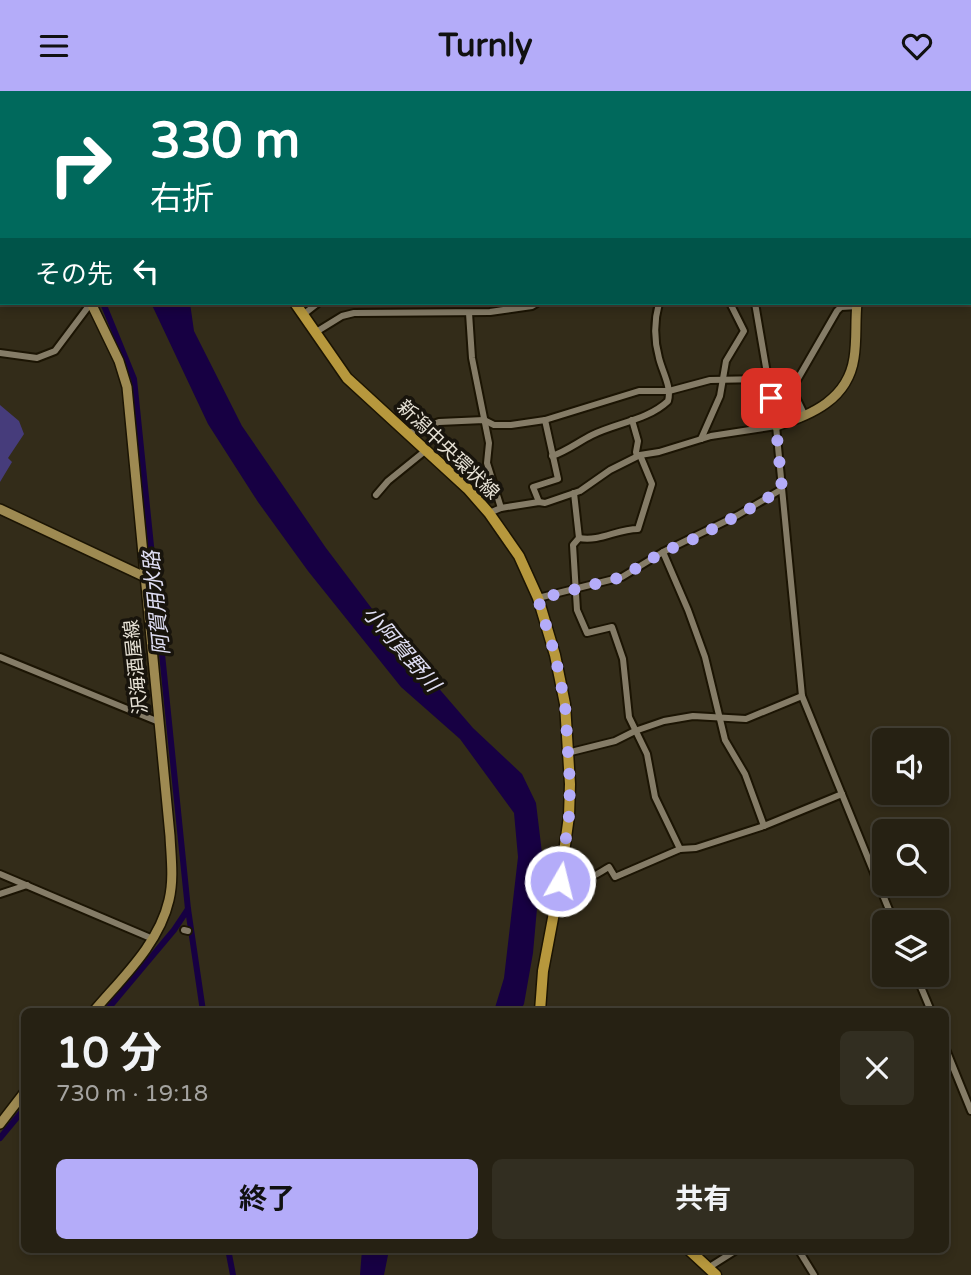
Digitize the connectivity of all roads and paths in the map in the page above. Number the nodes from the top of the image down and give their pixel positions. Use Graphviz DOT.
graph roads {
  1 [pos="90,305"];
  2 [pos="92,305"];
  3 [pos="296,305"];
  4 [pos="315,305"];
  5 [pos="529,305"];
  6 [pos="659,305"];
  7 [pos="731,305"];
  8 [pos="755,305"];
  9 [pos="857,305"];
  10 [pos="469,313"];
  11 [pos="303,314"];
  12 [pos="316,332"];
  13 [pos="0,353"];
  14 [pos="723,379"];
  15 [pos="768,379"];
  16 [pos="792,389"];
  17 [pos="669,391"];
  18 [pos="804,416"];
  19 [pos="484,420"];
  20 [pos="545,420"];
  21 [pos="632,420"];
  22 [pos="775,422"];
  23 [pos="408,433"];
  24 [pos="701,439"];
  25 [pos="425,451"];
  26 [pos="552,456"];
  27 [pos="639,456"];
  28 [pos="782,489"];
  29 [pos="574,493"];
  30 [pos="376,495"];
  31 [pos="539,502"];
  32 [pos="501,508"];
  33 [pos="0,509"];
  34 [pos="489,513"];
  35 [pos="579,538"];
  36 [pos="663,552"];
  37 [pos="145,577"];
  38 [pos="577,589"];
  39 [pos="538,599"];
  40 [pos="0,657"];
  41 [pos="802,696"];
  42 [pos="719,717"];
  43 [pos="159,722"];
  44 [pos="635,731"];
  45 [pos="567,753"];
  46 [pos="842,794"];
  47 [pos="764,826"];
  48 [pos="680,849"];
  49 [pos="0,874"];
  50 [pos="560,881"];
  51 [pos="27,885"];
  52 [pos="0,894"];
  53 [pos="889,910"];
  54 [pos="153,939"];
  55 [pos="921,987"];
  56 [pos="96,1008"];
  57 [pos="540,1008"];
  58 [pos="929,1008"];
  59 [pos="949,1057"];
  60 [pos="21,1097"];
  61 [pos="971,1111"];
  62 [pos="0,1124"];
  63 [pos="692,1253"];
  64 [pos="733,1253"];
  65 [pos="800,1253"];
  66 [pos="712,1271"];
  67 [pos="814,1275"];
  1 -- 13 [label="street"];
  2 -- 37 [label="main road, 沢海酒屋線"];
  3 -- 11 [label="main road, 新潟中央環状線"];
  4 -- 11 [label="street"];
  5 -- 10 [label="street"];
  6 -- 17 [label="street"];
  7 -- 14 [label="street"];
  8 -- 15 [label="street"];
  9 -- 16 [label="street"];
  9 -- 18 [label="main road"];
  10 -- 12 [label="street"];
  10 -- 19 [label="street"];
  11 -- 12 [label="main road, 新潟中央環状線"];
  12 -- 23 [label="main road, 新潟中央環状線"];
  14 -- 15 [label="street"];
  14 -- 17 [label="street"];
  14 -- 24 [label="street"];
  15 -- 22 [label="street"];
  16 -- 18 [label="street"];
  16 -- 22 [label="street"];
  17 -- 20 [label="street"];
  17 -- 21 [label="street"];
  18 -- 22 [label="main road"];
  19 -- 20 [label="street"];
  19 -- 23 [label="street"];
  19 -- 32 [label="street"];
  20 -- 26 [label="street"];
  21 -- 26 [label="street"];
  21 -- 27 [label="street"];
  22 -- 24 [label="street"];
  22 -- 28 [label="street"];
  23 -- 25 [label="main road, 新潟中央環状線"];
  24 -- 27 [label="street"];
  25 -- 30 [label="street"];
  25 -- 34 [label="main road, 新潟中央環状線"];
  26 -- 31 [label="street"];
  27 -- 29 [label="street"];
  27 -- 35 [label="street"];
  28 -- 36 [label="street"];
  28 -- 41 [label="street"];
  29 -- 31 [label="street"];
  29 -- 35 [label="street"];
  31 -- 32 [label="street"];
  32 -- 34 [label="street"];
  33 -- 37 [label="main road"];
  34 -- 39 [label="main road, 新潟中央環状線"];
  35 -- 38 [label="street"];
  36 -- 38 [label="street"];
  36 -- 42 [label="street"];
  37 -- 43 [label="main road, 沢海酒屋線"];
  38 -- 39 [label="street"];
  38 -- 44 [label="street"];
  39 -- 45 [label="main road, 新潟中央環状線"];
  40 -- 43 [label="street"];
  41 -- 42 [label="street"];
  41 -- 46 [label="street"];
  42 -- 44 [label="street"];
  42 -- 47 [label="street"];
  43 -- 54 [label="main road, 沢海酒屋線"];
  44 -- 45 [label="street"];
  44 -- 48 [label="street"];
  45 -- 50 [label="main road, 新潟中央環状線"];
  46 -- 47 [label="street"];
  46 -- 53 [label="street"];
  47 -- 48 [label="street"];
  48 -- 50 [label="street"];
  49 -- 51 [label="street"];
  50 -- 57 [label="main road, 新潟中央環状線"];
  51 -- 52 [label="street"];
  51 -- 54 [label="street"];
  54 -- 56 [label="main road, 沢海酒屋線"];
  55 -- 58 [label="street"];
  59 -- 61 [label="street"];
  60 -- 62 [label="main road"];
  63 -- 66 [label="main road"];
  64 -- 66 [label="street"];
  65 -- 67 [label="street"];
}
